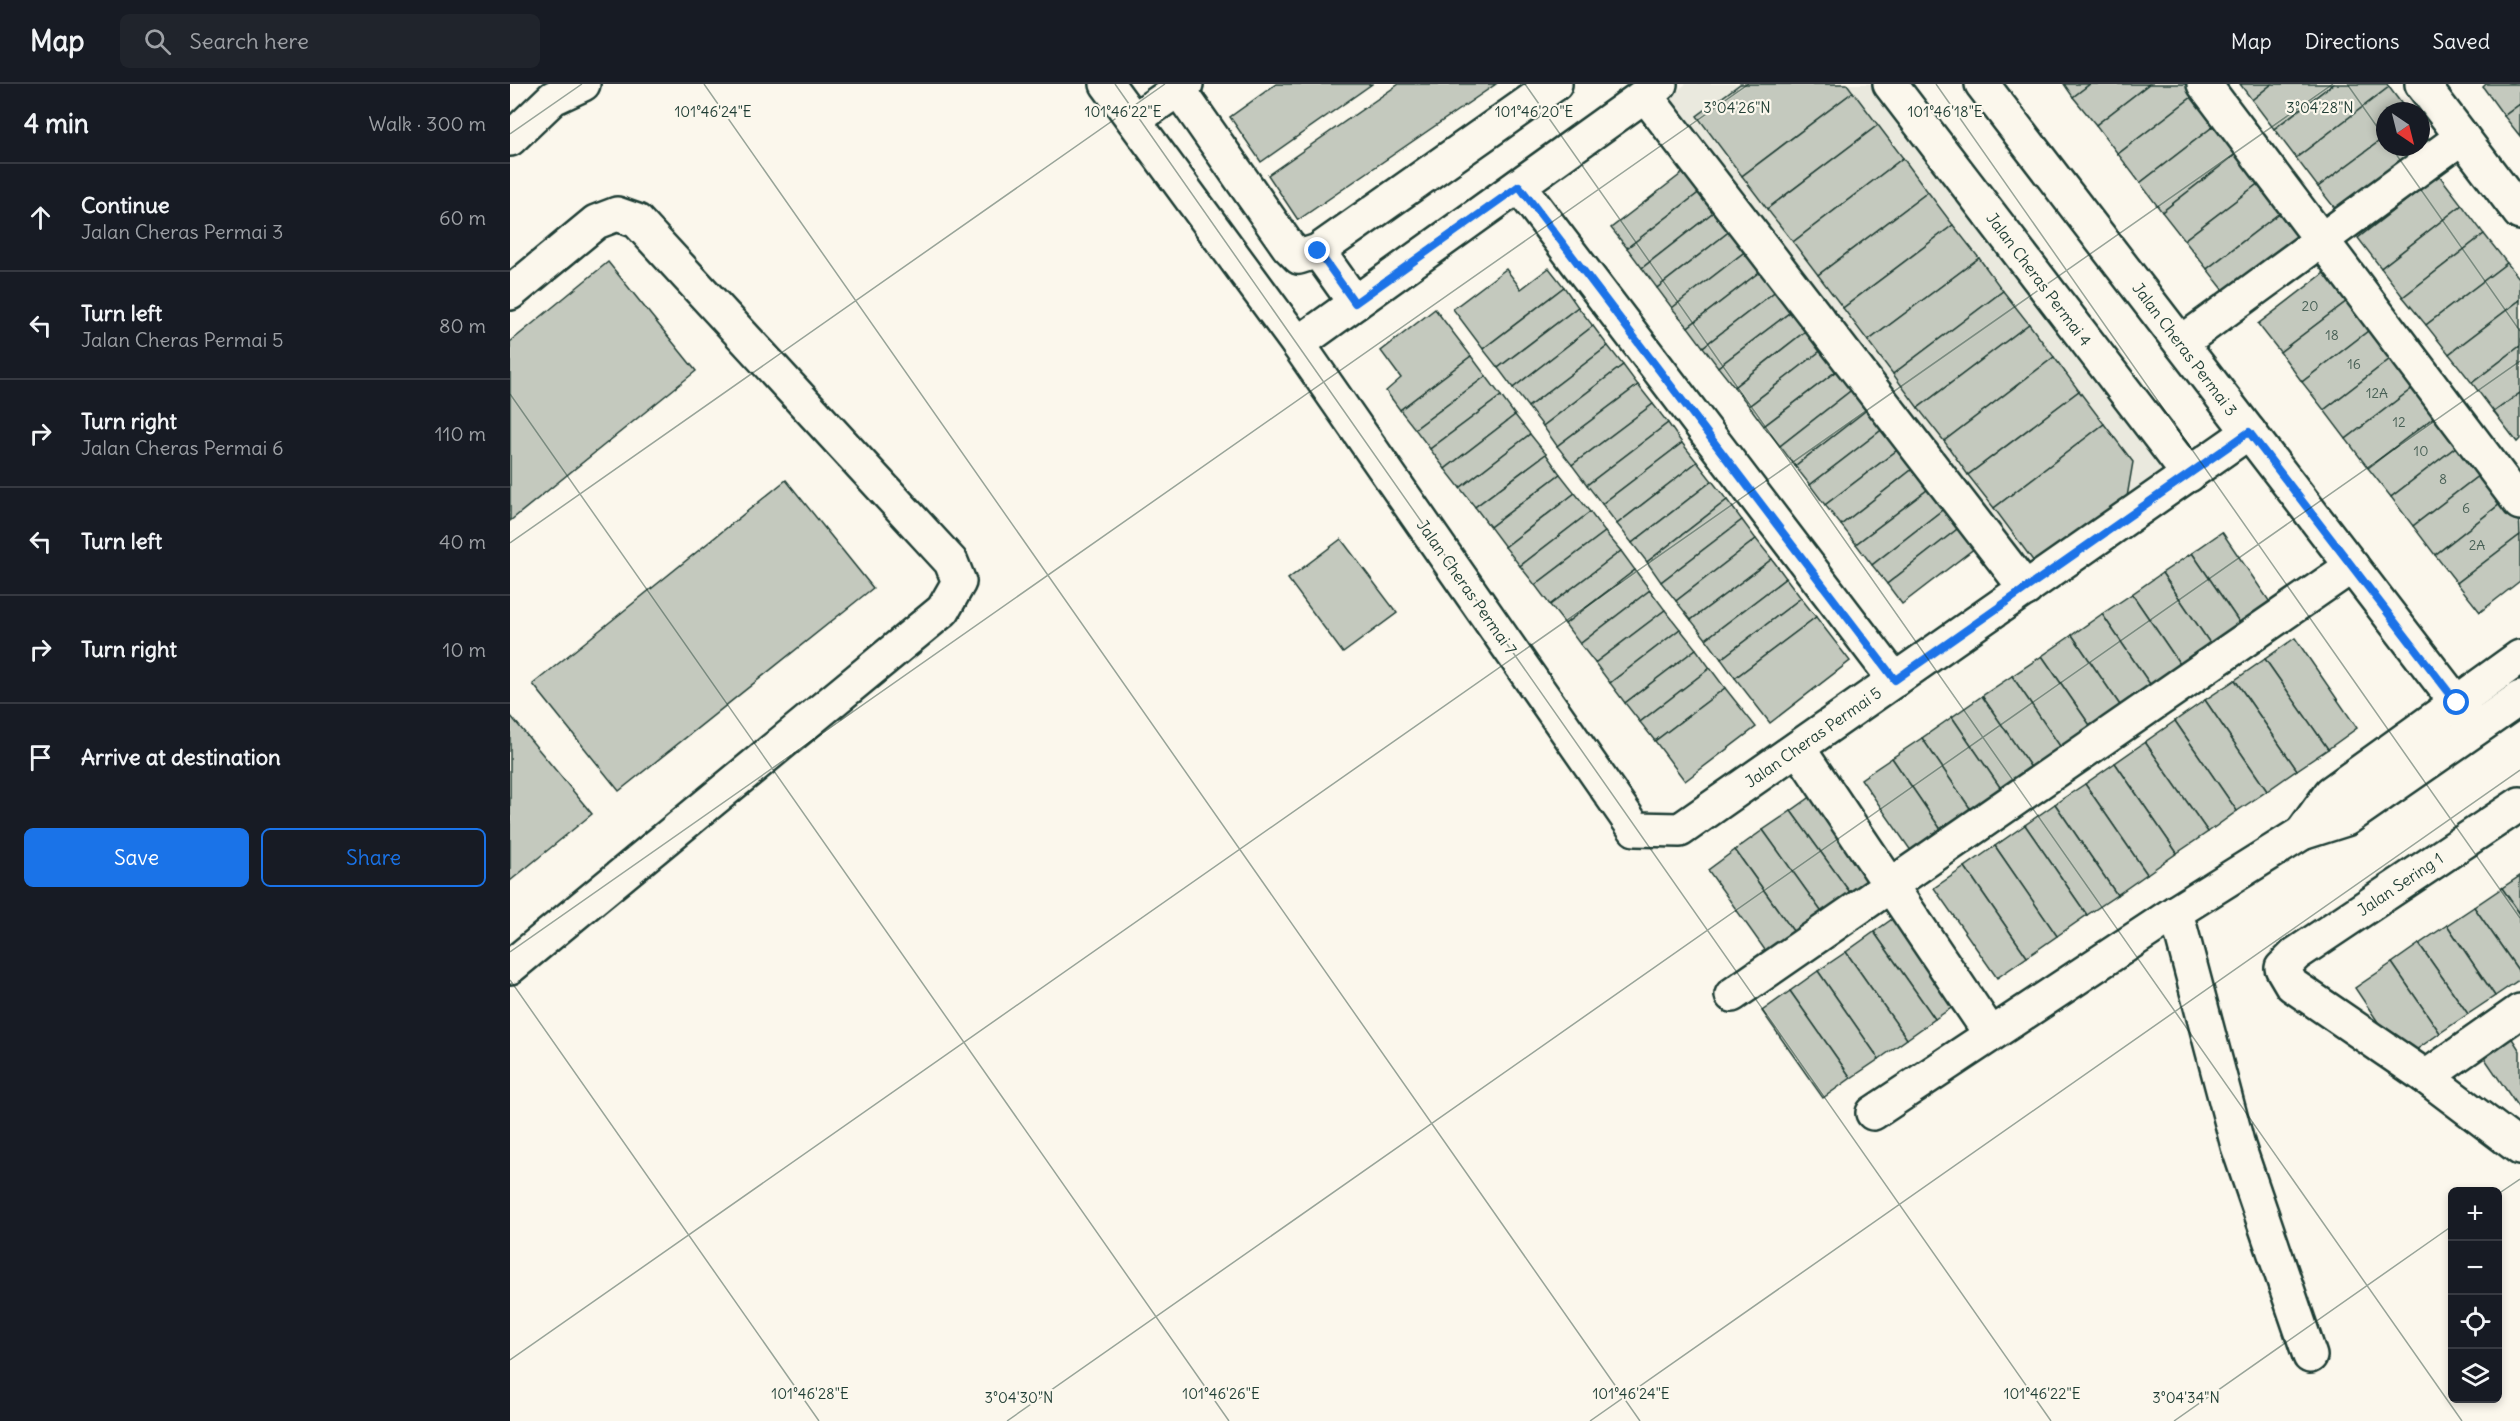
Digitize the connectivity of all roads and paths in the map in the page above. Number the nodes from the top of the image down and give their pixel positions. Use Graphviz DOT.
graph roads {
  1 [pos="583,84"];
  2 [pos="1107,84"];
  3 [pos="1555,84"];
  4 [pos="1890,84"];
  5 [pos="1982,84"];
  6 [pos="2204,84"];
  7 [pos="2422,84"];
  8 [pos="1180,86"];
  9 [pos="1653,90"];
  10 [pos="1134,120"];
  11 [pos="2462,137"];
  12 [pos="510,139"];
  13 [pos="1519,186"];
  14 [pos="2517,204"];
  15 [pos="2322,241"];
  16 [pos="1318,251"];
  17 [pos="510,293"];
  18 [pos="1355,303"];
  19 [pos="2181,343"];
  20 [pos="1298,344"];
  21 [pos="2249,432"];
  22 [pos="2189,475"];
  23 [pos="2520,503"];
  24 [pos="2352,566"];
  25 [pos="2026,589"];
  26 [pos="2520,657"];
  27 [pos="1895,680"];
  28 [pos="2520,698"];
  29 [pos="2467,715"];
  30 [pos="1798,748"];
  31 [pos="2520,804"];
  32 [pos="1635,829"];
  33 [pos="1890,886"];
  34 [pos="2176,912"];
  35 [pos="510,967"];
  36 [pos="1732,995"];
  37 [pos="2520,1011"];
  38 [pos="1990,1033"];
  39 [pos="2426,1077"];
  40 [pos="1873,1113"];
  41 [pos="2520,1148"];
  42 [pos="2310,1356"];
  1 -- 12 [label="street"];
  2 -- 10 [label="street, Jalan Cheras Permai 7"];
  3 -- 16 [label="street"];
  4 -- 22 [label="street, Jalan Cheras Permai 4"];
  5 -- 19 [label="street, Jalan Cheras Permai 3"];
  6 -- 15 [label="street"];
  7 -- 11 [label="street"];
  8 -- 10 [label="street"];
  8 -- 16 [label="street"];
  9 -- 13 [label="street"];
  9 -- 25 [label="street"];
  10 -- 20 [label="street, Jalan Cheras Permai 7"];
  11 -- 14 [label="street"];
  11 -- 15 [label="street"];
  13 -- 18 [label="street"];
  13 -- 27 [label="street"];
  15 -- 19 [label="street"];
  15 -- 23 [label="street"];
  16 -- 18 [label="street"];
  17 -- 35 [label="street"];
  18 -- 20 [label="street"];
  19 -- 21 [label="street, Jalan Cheras Permai 3"];
  20 -- 32 [label="street, Jalan Cheras Permai 7"];
  21 -- 22 [label="street, Jalan Cheras Permai 5"];
  21 -- 24 [label="street, Jalan Cheras Permai 3"];
  22 -- 25 [label="street, Jalan Cheras Permai 5"];
  24 -- 29 [label="street, Jalan Cheras Permai 3"];
  24 -- 33 [label="street"];
  25 -- 27 [label="street, Jalan Cheras Permai 5"];
  26 -- 29 [label="street"];
  27 -- 30 [label="street, Jalan Cheras Permai 5"];
  28 -- 29 [label="street"];
  29 -- 34 [label="street"];
  30 -- 32 [label="street, Jalan Cheras Permai 5"];
  30 -- 33 [label="street"];
  31 -- 39 [label="street, Jalan Sering 1"];
  33 -- 36 [label="street"];
  33 -- 38 [label="street"];
  34 -- 38 [label="street"];
  34 -- 42 [label="street"];
  37 -- 39 [label="street"];
  38 -- 40 [label="street"];
  39 -- 41 [label="street"];
}
